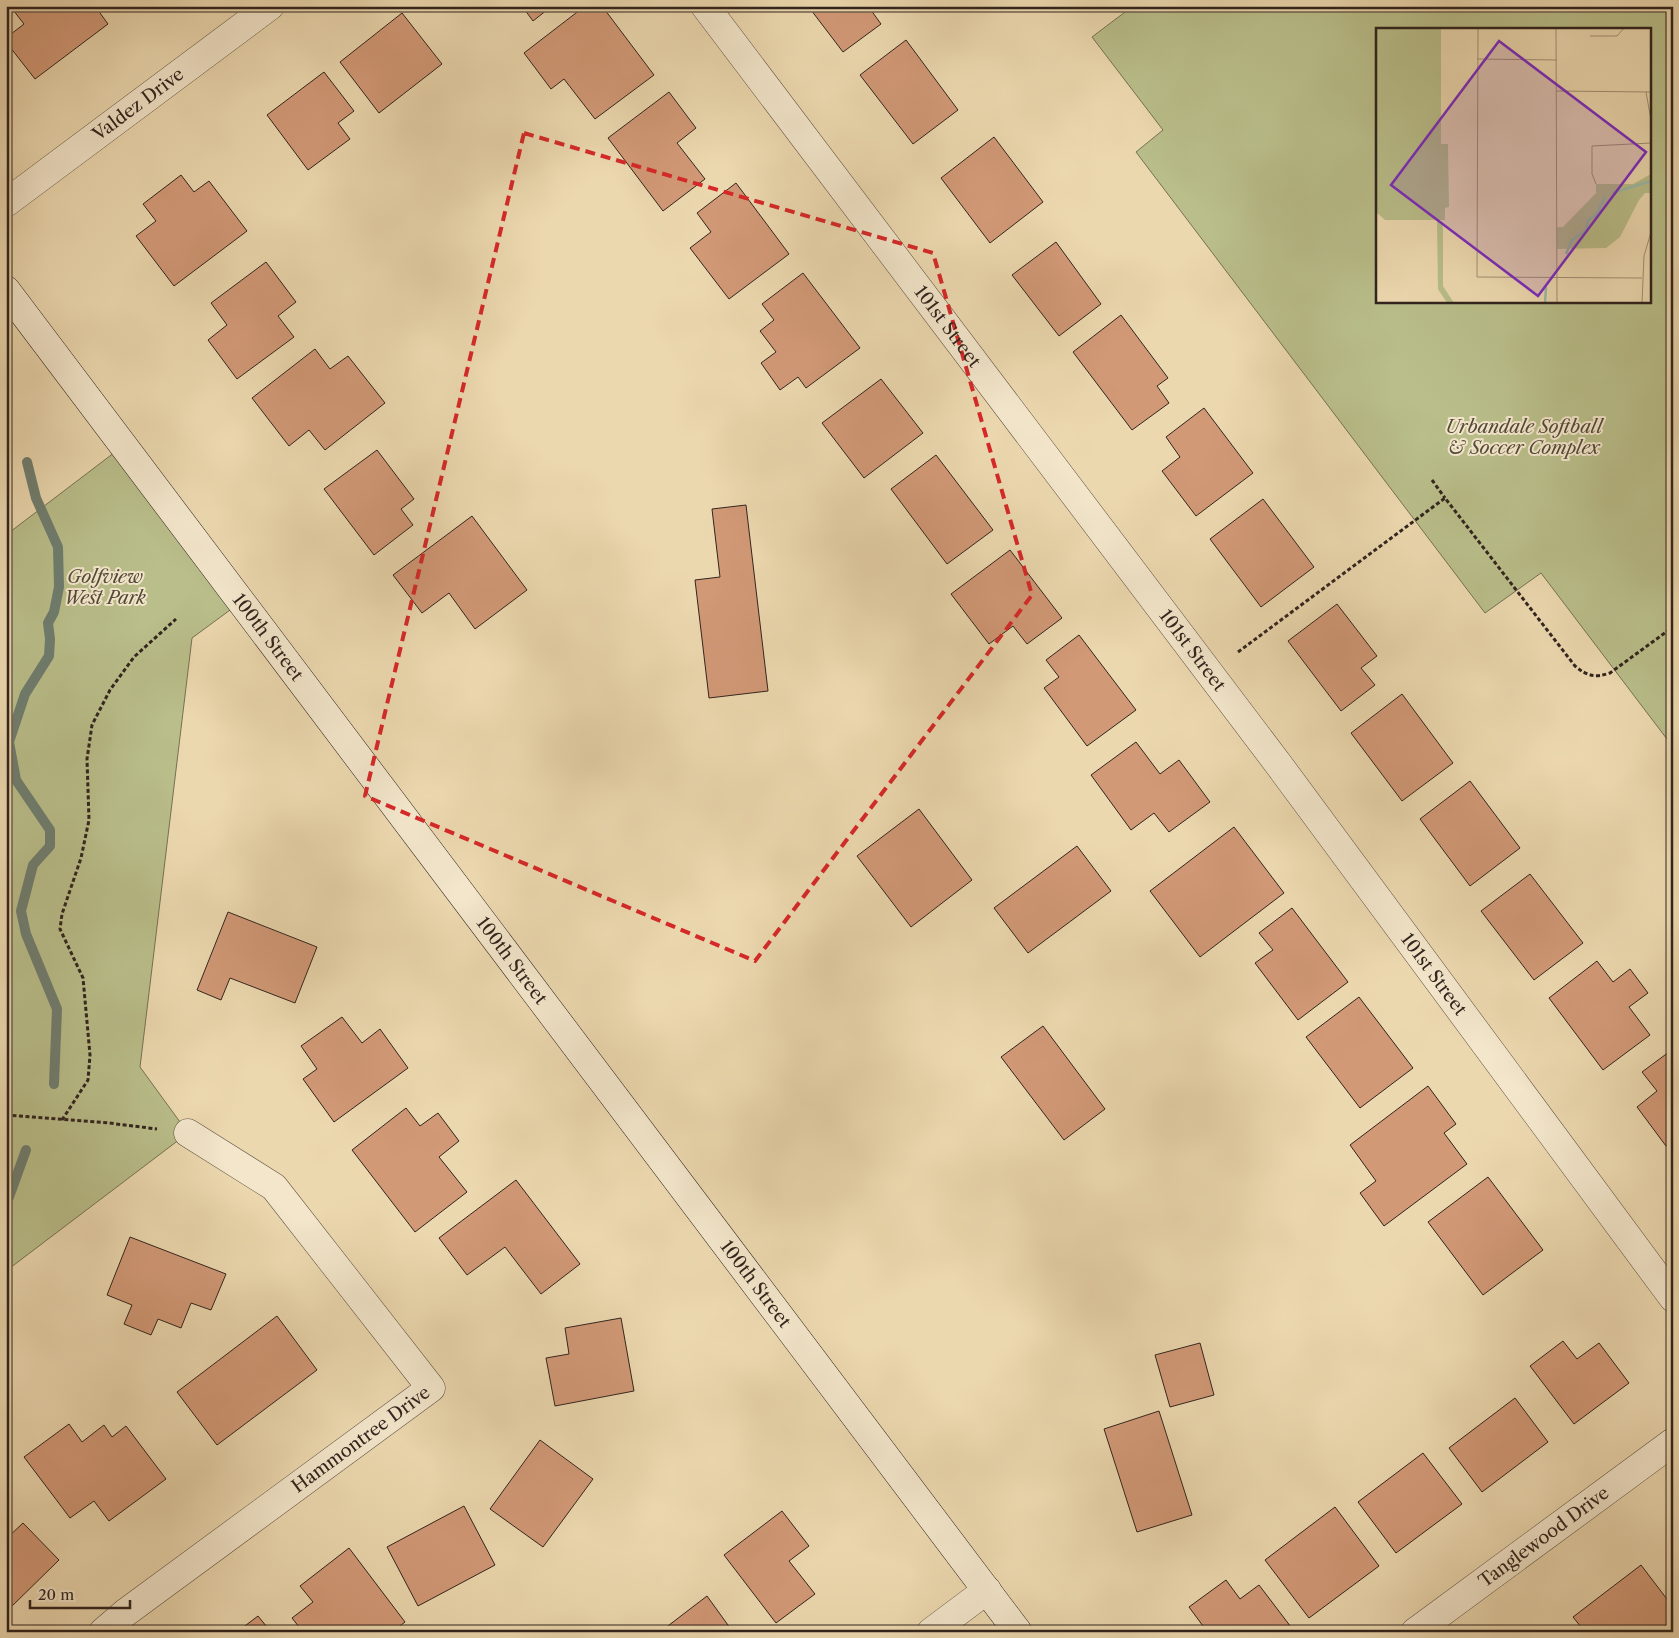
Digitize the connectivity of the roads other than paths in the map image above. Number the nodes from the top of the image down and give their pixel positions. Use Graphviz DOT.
graph roads {
  1 [pos="270,6"];
  2 [pos="705,6"];
  3 [pos="6,203"];
  4 [pos="6,290"];
  5 [pos="188,1133"];
  6 [pos="1673,1298"];
  7 [pos="1673,1442"];
  8 [pos="987,1590"];
  9 [pos="103,1632"];
  10 [pos="930,1632"];
  11 [pos="1018,1632"];
  12 [pos="1415,1632"];
  1 -- 3 [label="street, Valdez Drive"];
  2 -- 6 [label="street, 101st Street"];
  4 -- 8 [label="street, 100th Street"];
  5 -- 9 [label="street, Hammontree Drive"];
  7 -- 12 [label="street, Tanglewood Drive"];
  8 -- 10 [label="street"];
  8 -- 11 [label="street, 100th Street"];
}
